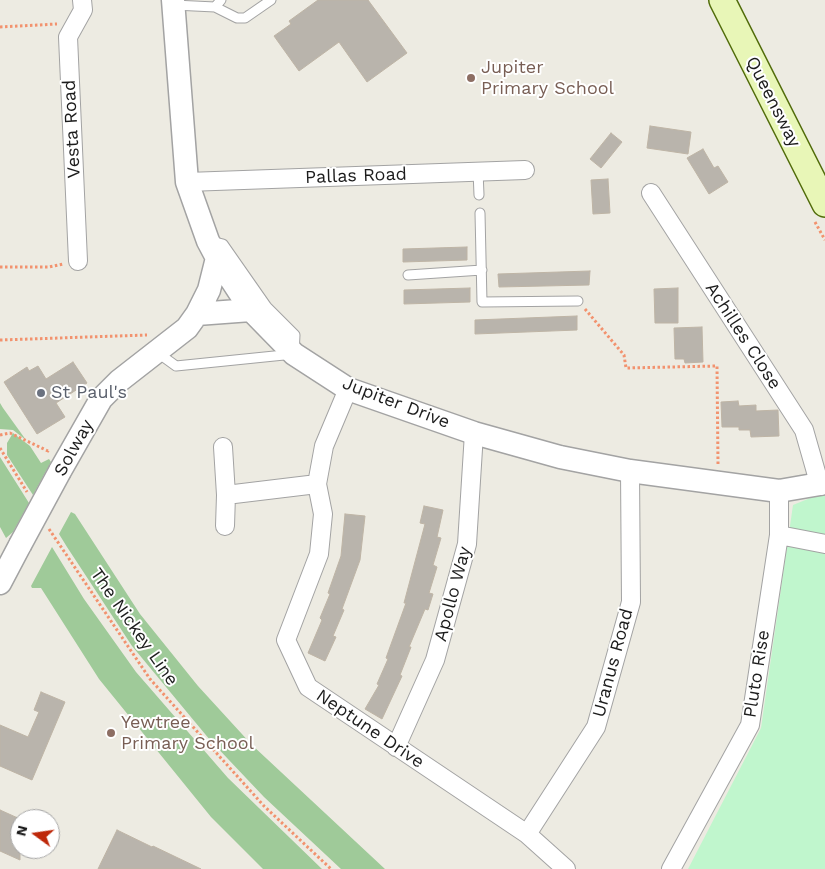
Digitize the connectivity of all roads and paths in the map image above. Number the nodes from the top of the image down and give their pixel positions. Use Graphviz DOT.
graph roads {
  1 [pos="82,0"];
  2 [pos="271,0"];
  3 [pos="722,0"];
  4 [pos="173,2"];
  5 [pos="218,4"];
  6 [pos="76,24"];
  7 [pos="0,27"];
  8 [pos="525,170"];
  9 [pos="478,171"];
  10 [pos="187,182"];
  11 [pos="651,193"];
  12 [pos="479,195"];
  13 [pos="825,204"];
  14 [pos="480,212"];
  15 [pos="213,249"];
  16 [pos="78,261"];
  17 [pos="0,267"];
  18 [pos="482,270"];
  19 [pos="408,275"];
  20 [pos="578,301"];
  21 [pos="251,310"];
  22 [pos="197,314"];
  23 [pos="0,340"];
  24 [pos="156,351"];
  25 [pos="294,354"];
  26 [pos="348,389"];
  27 [pos="474,433"];
  28 [pos="0,435"];
  29 [pos="53,445"];
  30 [pos="223,446"];
  31 [pos="0,448"];
  32 [pos="630,471"];
  33 [pos="718,483"];
  34 [pos="317,484"];
  35 [pos="822,485"];
  36 [pos="779,491"];
  37 [pos="226,495"];
  38 [pos="30,497"];
  39 [pos="45,522"];
  40 [pos="225,526"];
  41 [pos="779,535"];
  42 [pos="825,544"];
  43 [pos="0,583"];
  44 [pos="396,747"];
  45 [pos="527,834"];
  46 [pos="331,869"];
  47 [pos="566,869"];
  48 [pos="671,869"];
  1 -- 6 [label="street, Vesta Road"];
  2 -- 5 [label="lane"];
  3 -- 13 [label="main road, Queensway"];
  4 -- 5 [label="lane"];
  4 -- 10 [label="street, Jupiter Drive"];
  6 -- 7 [label="path"];
  6 -- 16 [label="street, Vesta Road"];
  8 -- 9 [label="street, Pallas Road"];
  9 -- 10 [label="street, Pallas Road"];
  9 -- 12 [label="lane"];
  10 -- 15 [label="street, Jupiter Drive"];
  11 -- 35 [label="street, Achilles Close"];
  14 -- 18 [label="lane"];
  15 -- 21 [label="street, Jupiter Drive"];
  15 -- 22 [label="street, Solway"];
  15 -- 25 [label="lane"];
  16 -- 17 [label="path"];
  18 -- 19 [label="lane"];
  18 -- 20 [label="lane"];
  20 -- 33 [label="path"];
  21 -- 22 [label="street"];
  21 -- 25 [label="street, Jupiter Drive"];
  22 -- 24 [label="street, Solway"];
  23 -- 24 [label="path"];
  24 -- 25 [label="lane"];
  24 -- 43 [label="street, Solway, bridge"];
  25 -- 26 [label="street, Jupiter Drive"];
  26 -- 27 [label="street, Jupiter Drive"];
  26 -- 34 [label="street, Neptune Drive"];
  27 -- 32 [label="street, Jupiter Drive"];
  27 -- 44 [label="street, Apollo Way"];
  28 -- 29 [label="path"];
  30 -- 37 [label="street"];
  31 -- 38 [label="path"];
  32 -- 33 [label="street, Jupiter Drive"];
  32 -- 45 [label="street, Uranus Road"];
  33 -- 36 [label="street, Jupiter Drive"];
  34 -- 37 [label="street"];
  34 -- 44 [label="street, Neptune Drive"];
  35 -- 36 [label="street, Jupiter Drive"];
  36 -- 41 [label="street, Pluto Rise"];
  37 -- 40 [label="street"];
  39 -- 46 [label="path, The Nickey Line"];
  41 -- 42 [label="street"];
  41 -- 48 [label="street, Pluto Rise"];
  44 -- 45 [label="street, Neptune Drive"];
  45 -- 47 [label="street, Neptune Drive"];
}
